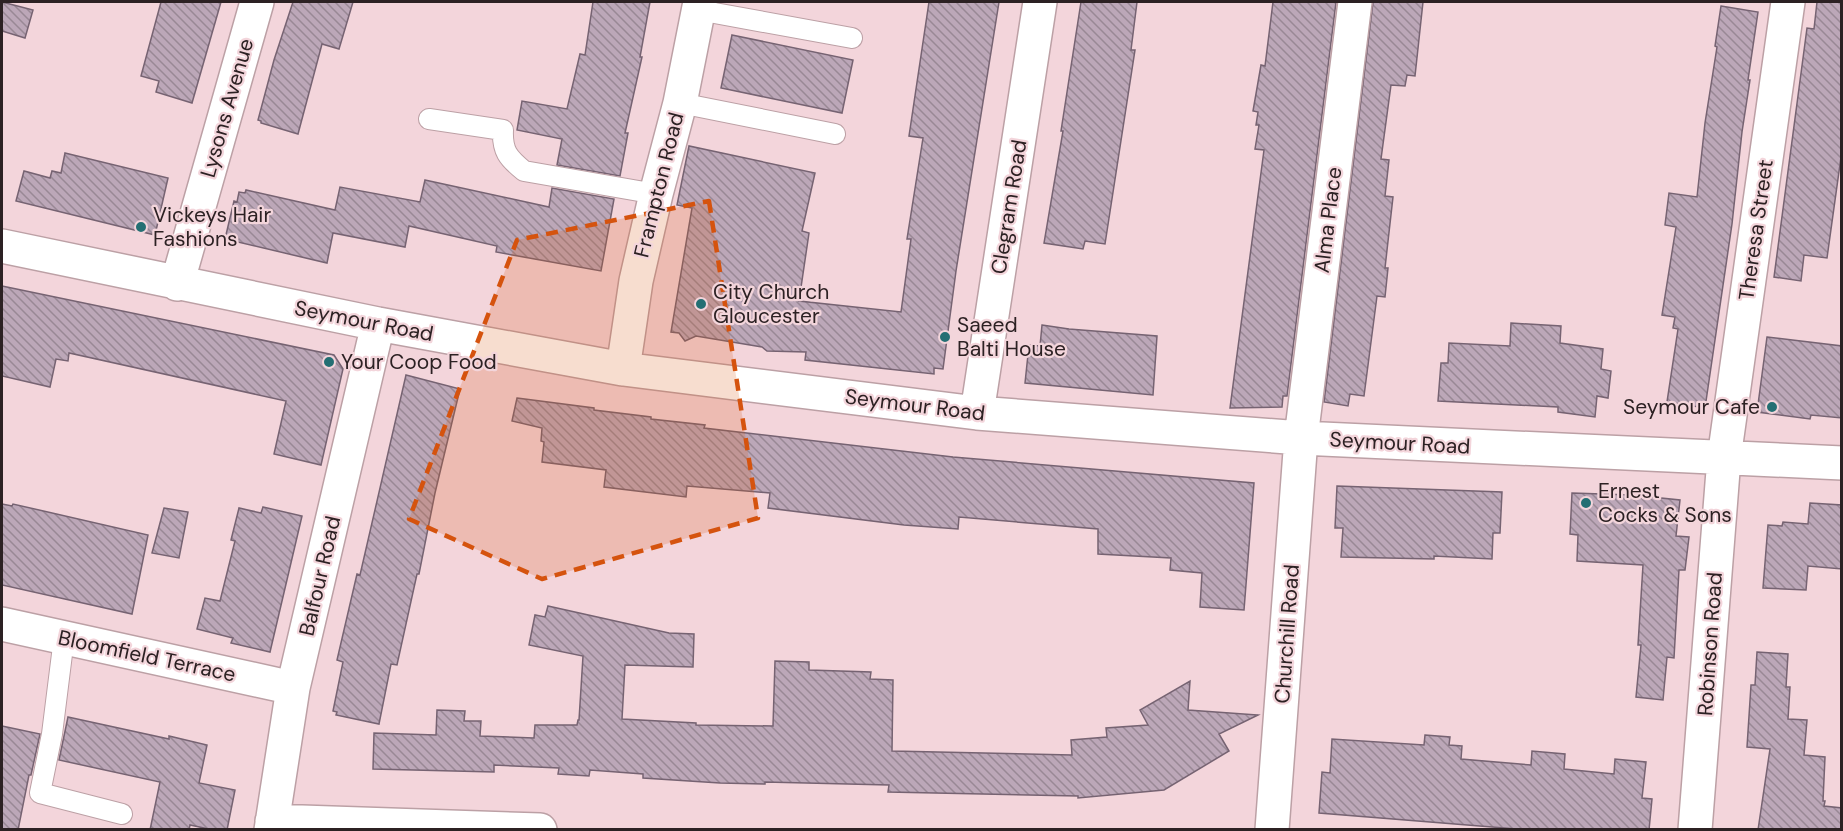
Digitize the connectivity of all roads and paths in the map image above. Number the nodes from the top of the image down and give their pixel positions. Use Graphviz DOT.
graph roads {
  1 [pos="257,2"];
  2 [pos="1040,2"];
  3 [pos="1355,2"];
  4 [pos="1788,2"];
  5 [pos="699,6"];
  6 [pos="852,38"];
  7 [pos="680,103"];
  8 [pos="429,119"];
  9 [pos="835,134"];
  10 [pos="656,194"];
  11 [pos="2,246"];
  12 [pos="177,284"];
  13 [pos="378,324"];
  14 [pos="623,369"];
  15 [pos="977,413"];
  16 [pos="1302,438"];
  17 [pos="1724,458"];
  18 [pos="1842,462"];
  19 [pos="2,624"];
  20 [pos="64,638"];
  21 [pos="293,688"];
  22 [pos="122,814"];
  23 [pos="272,825"];
  24 [pos="540,830"];
  25 [pos="1272,830"];
  26 [pos="1695,830"];
  1 -- 12 [label="street, Lysons Avenue"];
  2 -- 15 [label="street, Clegram Road"];
  3 -- 16 [label="street, Alma Place"];
  4 -- 17 [label="street, Theresa Street"];
  5 -- 6 [label="lane"];
  5 -- 7 [label="street, Frampton Road"];
  7 -- 9 [label="lane"];
  7 -- 10 [label="street, Frampton Road"];
  8 -- 10 [label="lane"];
  10 -- 14 [label="street, Frampton Road"];
  11 -- 12 [label="street, Seymour Road"];
  12 -- 13 [label="street, Seymour Road"];
  13 -- 14 [label="street, Seymour Road"];
  13 -- 21 [label="street, Balfour Road"];
  14 -- 15 [label="street, Seymour Road"];
  15 -- 16 [label="street, Seymour Road"];
  16 -- 17 [label="street, Seymour Road"];
  16 -- 25 [label="street, Churchill Road"];
  17 -- 18 [label="street, Seymour Road"];
  17 -- 26 [label="street, Robinson Road"];
  19 -- 20 [label="street, Bloomfield Terrace"];
  20 -- 21 [label="street, Bloomfield Terrace"];
  20 -- 22 [label="lane"];
  21 -- 23 [label="street, Balfour Road"];
  23 -- 24 [label="street"];
}
